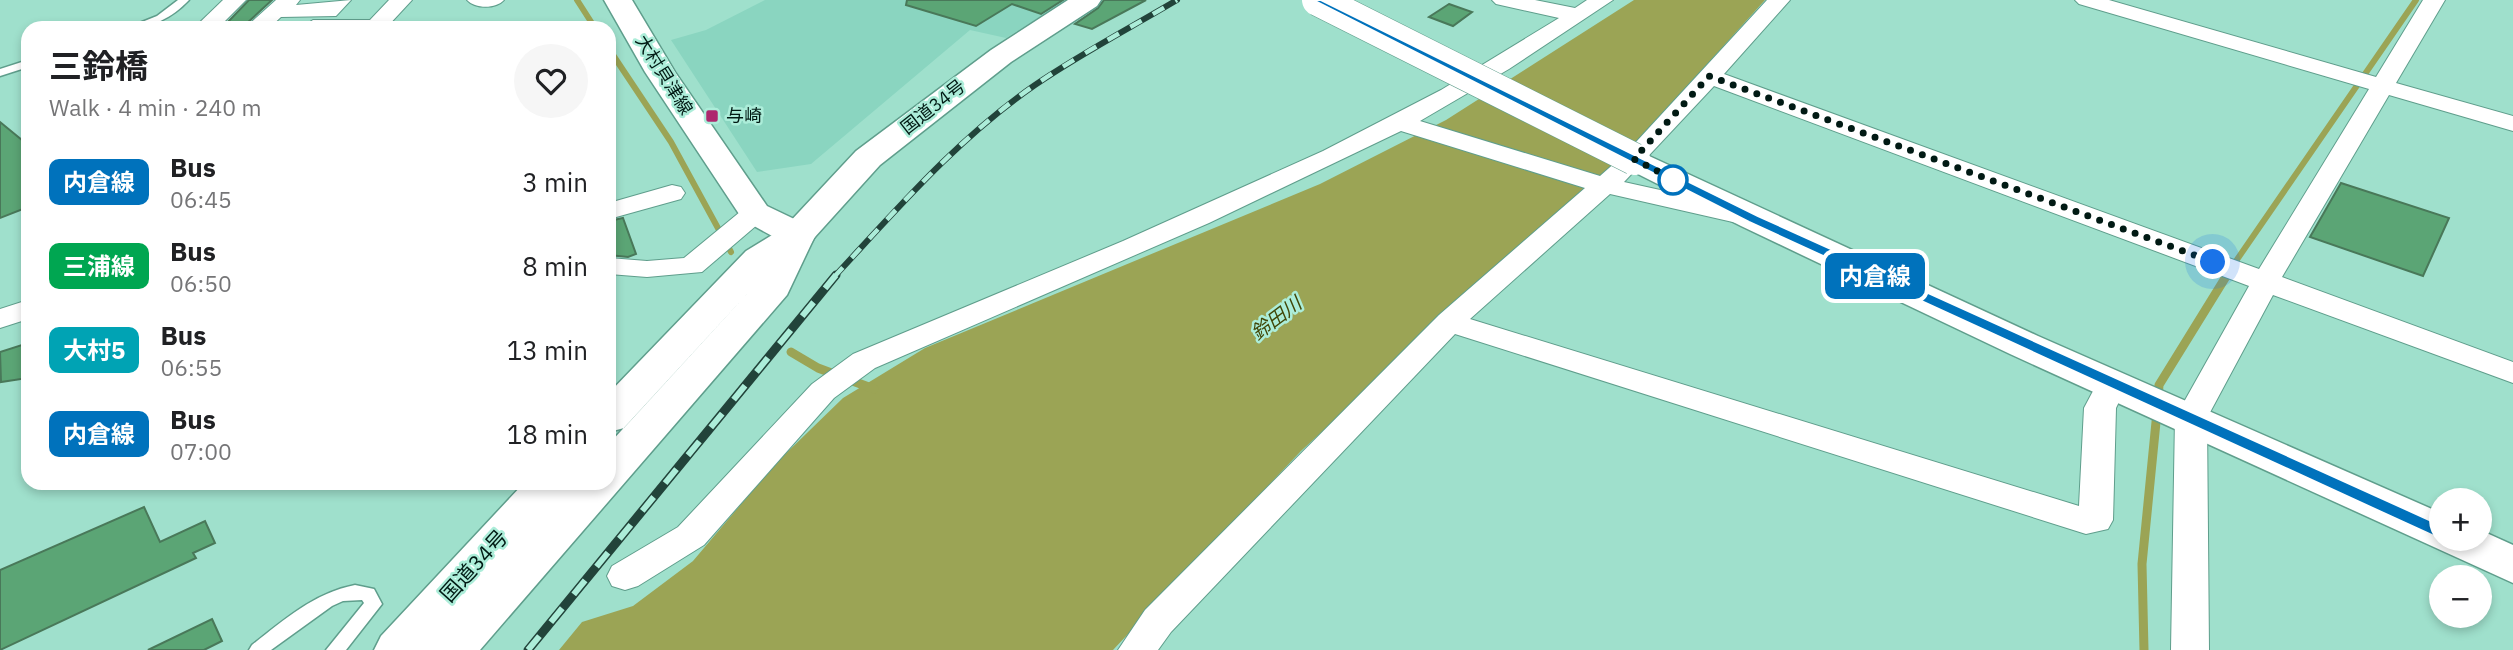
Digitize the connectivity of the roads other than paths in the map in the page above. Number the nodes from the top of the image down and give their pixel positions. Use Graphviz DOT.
graph roads {
  1 [pos="184,0"];
  2 [pos="235,0"];
  3 [pos="401,0"];
  4 [pos="478,0"];
  5 [pos="493,0"];
  6 [pos="618,0"];
  7 [pos="1087,0"];
  8 [pos="1318,0"];
  9 [pos="1503,0"];
  10 [pos="1602,0"];
  11 [pos="1779,0"];
  12 [pos="2086,0"];
  13 [pos="2434,0"];
  14 [pos="282,6"];
  15 [pos="334,6"];
  16 [pos="1578,15"];
  17 [pos="152,21"];
  18 [pos="212,21"];
  19 [pos="264,21"];
  20 [pos="320,21"];
  21 [pos="381,21"];
  22 [pos="21,66"];
  23 [pos="0,73"];
  24 [pos="1709,76"];
  25 [pos="2368,82"];
  26 [pos="2513,124"];
  27 [pos="1409,125"];
  28 [pos="1634,159"];
  29 [pos="1596,183"];
  30 [pos="671,194"];
  31 [pos="616,209"];
  32 [pos="1753,219"];
  33 [pos="746,221"];
  34 [pos="798,235"];
  35 [pos="616,267"];
  36 [pos="2262,280"];
  37 [pos="21,312"];
  38 [pos="0,319"];
  39 [pos="1448,322"];
  40 [pos="2513,373"];
  41 [pos="2125,389"];
  42 [pos="616,411"];
  43 [pos="2187,416"];
  44 [pos="616,464"];
  45 [pos="544,490"];
  46 [pos="593,490"];
  47 [pos="2429,527"];
  48 [pos="2482,551"];
  49 [pos="2513,565"];
  50 [pos="625,576"];
  51 [pos="258,650"];
  52 [pos="335,650"];
  53 [pos="399,650"];
  54 [pos="450,650"];
  55 [pos="1137,650"];
  56 [pos="2190,650"];
  1 -- 17 [label="lane"];
  2 -- 18 [label="street"];
  3 -- 21 [label="street"];
  4 -- 5 [label="street"];
  6 -- 33 [label="main road, 大村貝津線"];
  7 -- 34 [label="main road, 国道34号"];
  8 -- 28 [label="main road, bridge"];
  9 -- 16 [label="street"];
  10 -- 16 [label="street"];
  11 -- 24 [label="street"];
  12 -- 25 [label="street"];
  13 -- 25 [label="street"];
  14 -- 15 [label="street"];
  14 -- 19 [label="street"];
  15 -- 20 [label="street"];
  16 -- 27 [label="street"];
  22 -- 23 [label="lane"];
  24 -- 28 [label="street"];
  24 -- 36 [label="street"];
  25 -- 26 [label="street"];
  25 -- 36 [label="street"];
  27 -- 29 [label="street"];
  27 -- 50 [label="street"];
  28 -- 29 [label="street"];
  28 -- 32 [label="main road"];
  29 -- 32 [label="street"];
  29 -- 39 [label="street"];
  30 -- 31 [label="street"];
  32 -- 41 [label="main road"];
  33 -- 34 [label="main road, 大村貝津線"];
  33 -- 35 [label="street"];
  34 -- 42 [label="main road, 国道34号"];
  34 -- 44 [label="main road, 国道34号"];
  36 -- 40 [label="street"];
  36 -- 43 [label="street"];
  37 -- 38 [label="street"];
  39 -- 41 [label="street"];
  39 -- 55 [label="street"];
  41 -- 43 [label="main road"];
  43 -- 47 [label="main road"];
  43 -- 56 [label="street"];
  45 -- 53 [label="main road, 国道34号"];
  46 -- 54 [label="main road, 国道34号"];
  48 -- 49 [label="main road"];
  51 -- 52 [label="lane"];
}
